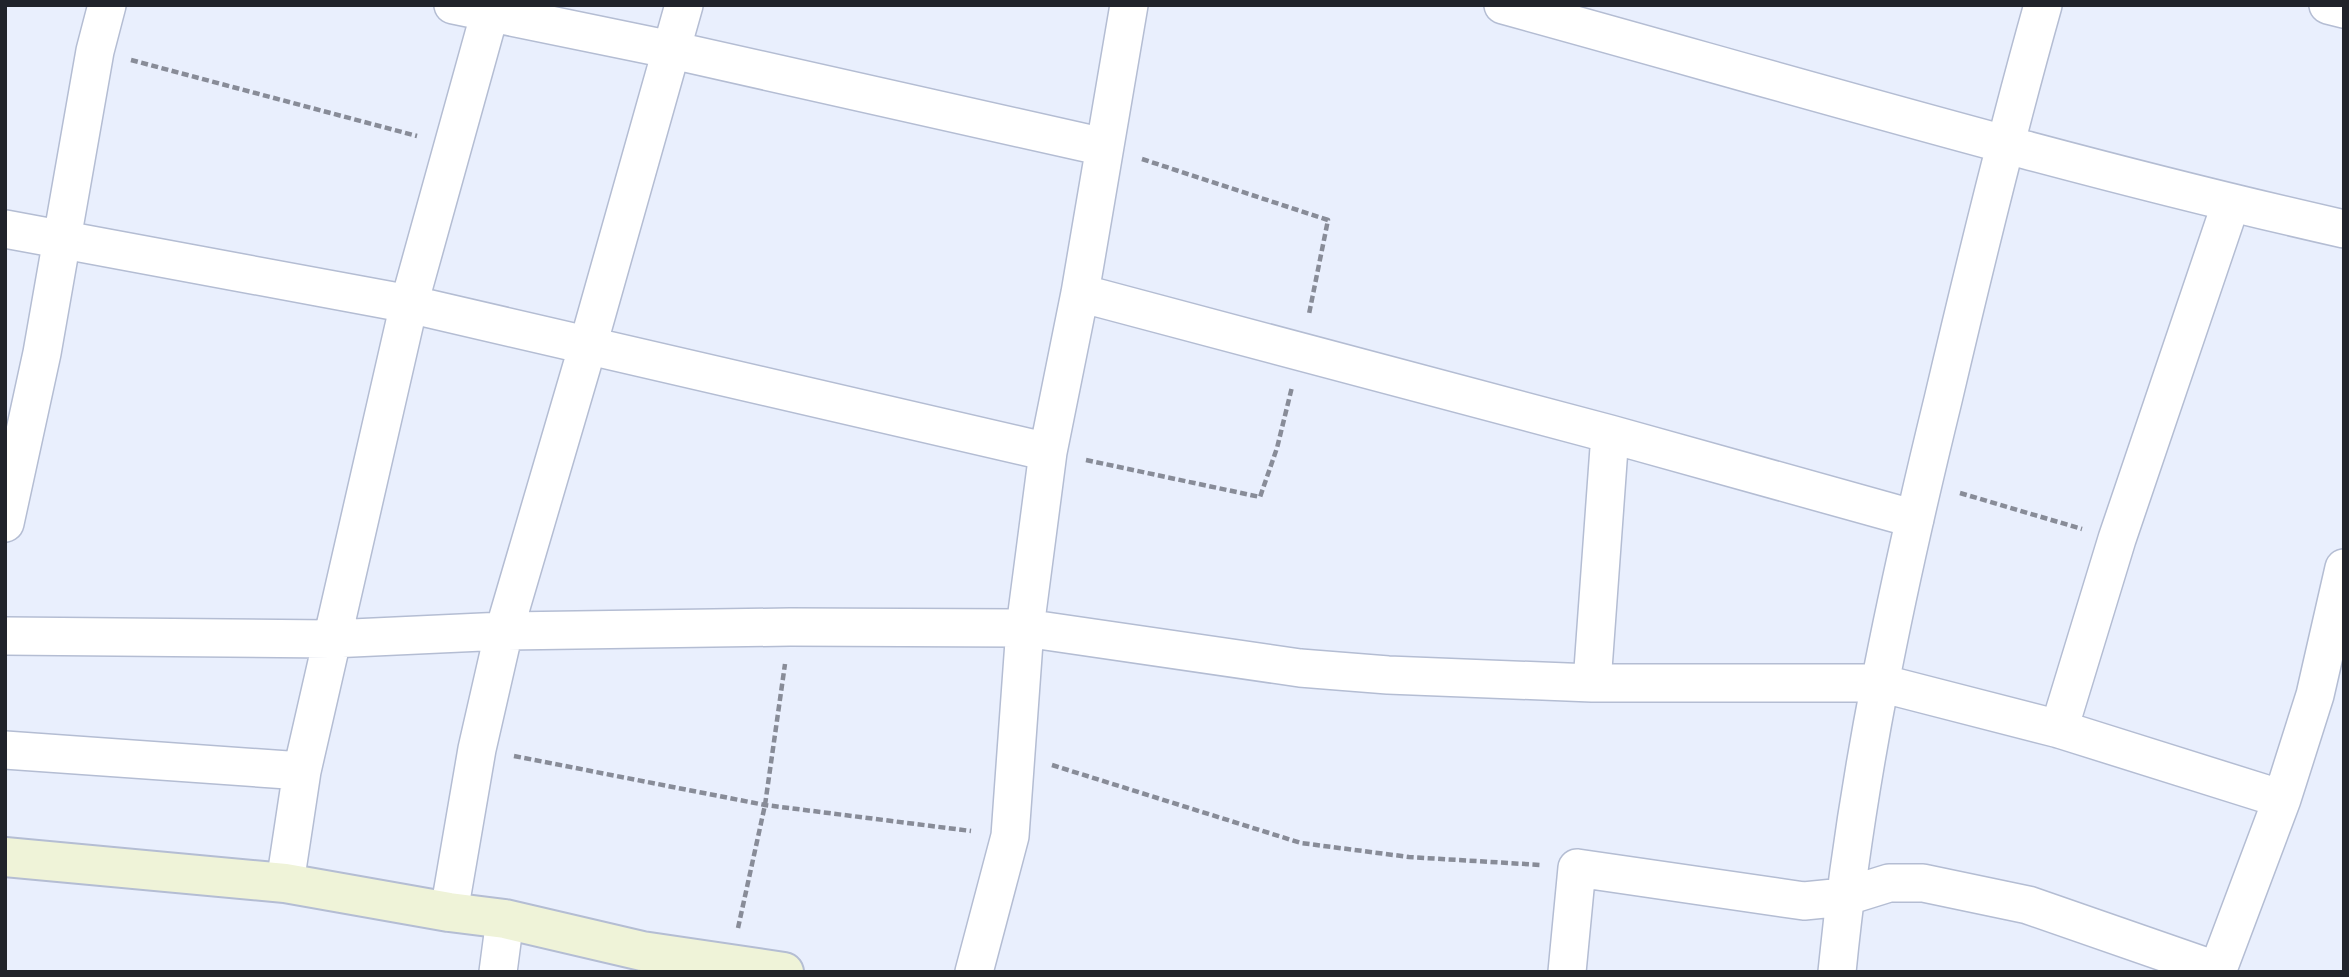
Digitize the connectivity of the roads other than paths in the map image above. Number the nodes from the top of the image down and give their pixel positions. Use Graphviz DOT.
graph roads {
  1 [pos="107,5"];
  2 [pos="453,5"];
  3 [pos="684,5"];
  4 [pos="1129,5"];
  5 [pos="1503,5"];
  6 [pos="2043,5"];
  7 [pos="2328,5"];
  8 [pos="491,9"];
  9 [pos="2344,9"];
  10 [pos="671,50"];
  11 [pos="2004,144"];
  12 [pos="1104,147"];
  13 [pos="2231,204"];
  14 [pos="5,229"];
  15 [pos="2344,229"];
  16 [pos="60,239"];
  17 [pos="1080,293"];
  18 [pos="409,304"];
  19 [pos="588,345"];
  20 [pos="1610,434"];
  21 [pos="1048,452"];
  22 [pos="1915,519"];
  23 [pos="5,523"];
  24 [pos="2343,580"];
  25 [pos="1026,628"];
  26 [pos="504,631"];
  27 [pos="5,636"];
  28 [pos="331,639"];
  29 [pos="1592,683"];
  30 [pos="1880,683"];
  31 [pos="2329,698"];
  32 [pos="2059,729"];
  33 [pos="5,750"];
  34 [pos="302,771"];
  35 [pos="2282,799"];
  36 [pos="5,857"];
  37 [pos="285,883"];
  38 [pos="1844,897"];
  39 [pos="449,912"];
  40 [pos="505,919"];
  41 [pos="641,962"];
  42 [pos="498,972"];
  43 [pos="781,972"];
  44 [pos="974,972"];
  45 [pos="1567,972"];
  46 [pos="1837,972"];
  47 [pos="2218,972"];
  1 -- 16 [label="street"];
  2 -- 8 [label="street"];
  3 -- 10 [label="street"];
  4 -- 12 [label="street"];
  5 -- 11 [label="street"];
  6 -- 11 [label="street"];
  7 -- 9 [label="street"];
  8 -- 10 [label="street"];
  8 -- 18 [label="street"];
  10 -- 12 [label="street"];
  10 -- 19 [label="street"];
  11 -- 13 [label="street"];
  11 -- 22 [label="street"];
  12 -- 17 [label="street"];
  13 -- 15 [label="street"];
  13 -- 32 [label="street"];
  14 -- 16 [label="street"];
  16 -- 18 [label="street"];
  16 -- 23 [label="street"];
  17 -- 20 [label="street"];
  17 -- 21 [label="street"];
  18 -- 19 [label="street"];
  18 -- 28 [label="street"];
  19 -- 21 [label="street"];
  19 -- 26 [label="street"];
  20 -- 22 [label="street"];
  20 -- 29 [label="street"];
  21 -- 25 [label="street"];
  22 -- 30 [label="street"];
  24 -- 31 [label="street"];
  25 -- 26 [label="street"];
  25 -- 29 [label="street"];
  25 -- 44 [label="street"];
  26 -- 28 [label="street"];
  26 -- 39 [label="street"];
  27 -- 28 [label="street"];
  28 -- 34 [label="street"];
  29 -- 30 [label="street"];
  30 -- 32 [label="street"];
  30 -- 38 [label="street"];
  31 -- 35 [label="street"];
  32 -- 35 [label="street"];
  33 -- 34 [label="street"];
  34 -- 37 [label="street"];
  35 -- 47 [label="street"];
  36 -- 37 [label="street"];
  37 -- 39 [label="street"];
  38 -- 45 [label="street"];
  38 -- 46 [label="street"];
  38 -- 47 [label="street"];
  39 -- 40 [label="street"];
  40 -- 41 [label="street"];
  40 -- 42 [label="street"];
  41 -- 43 [label="street"];
}
